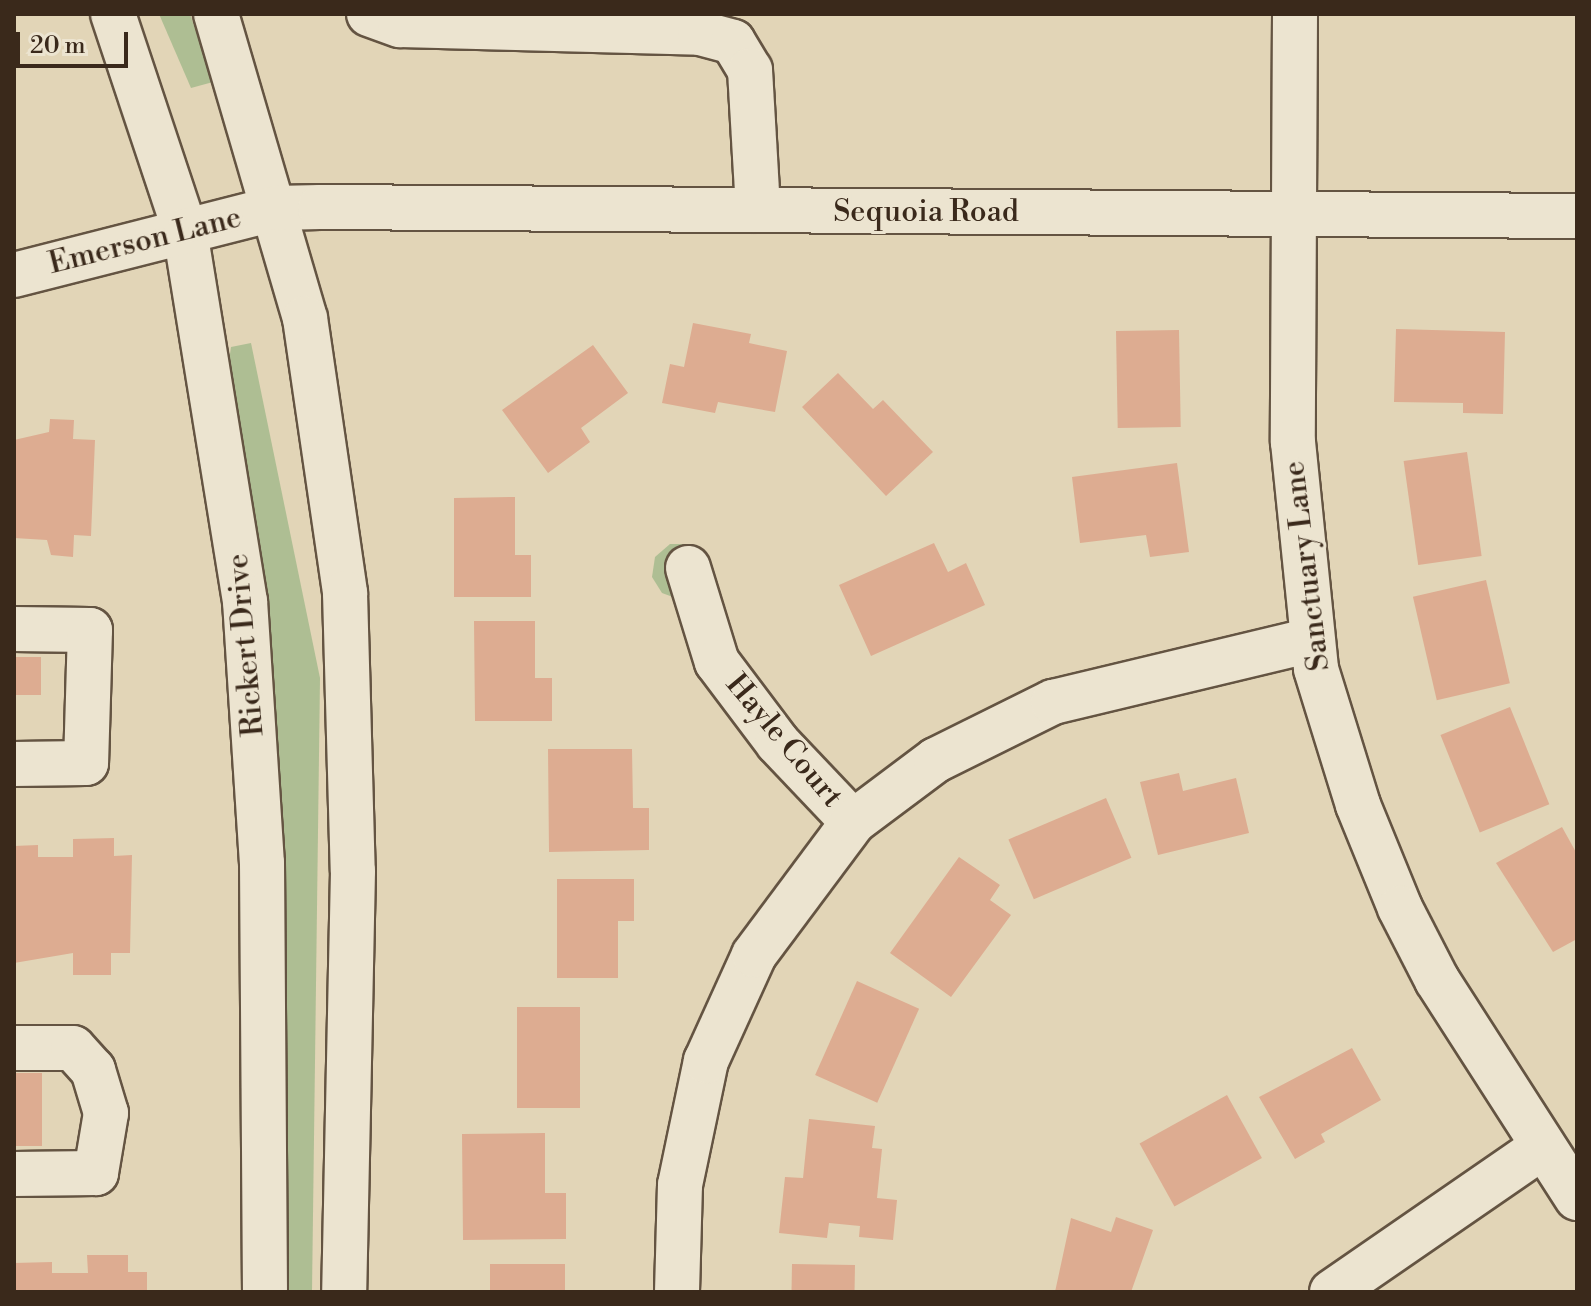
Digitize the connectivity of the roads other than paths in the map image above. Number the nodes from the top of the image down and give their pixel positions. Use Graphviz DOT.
graph roads {
  1 [pos="113,14"];
  2 [pos="216,14"];
  3 [pos="369,14"];
  4 [pos="1295,14"];
  5 [pos="654,23"];
  6 [pos="276,208"];
  7 [pos="758,210"];
  8 [pos="1295,215"];
  9 [pos="1577,216"];
  10 [pos="185,231"];
  11 [pos="14,275"];
  12 [pos="688,568"];
  13 [pos="14,629"];
  14 [pos="1312,640"];
  15 [pos="14,764"];
  16 [pos="853,822"];
  17 [pos="14,1048"];
  18 [pos="1541,1148"];
  19 [pos="14,1174"];
  20 [pos="1577,1198"];
  21 [pos="265,1292"];
  22 [pos="344,1292"];
  23 [pos="677,1292"];
  24 [pos="1332,1292"];
  1 -- 10 [label="street, Rickert Drive"];
  2 -- 6 [label="street"];
  3 -- 5 [label="street"];
  4 -- 8 [label="street, Sanctuary Lane"];
  5 -- 7 [label="street"];
  6 -- 7 [label="street, Sequoia Road"];
  6 -- 10 [label="street, Emerson Lane"];
  6 -- 22 [label="street"];
  7 -- 8 [label="street, Sequoia Road"];
  8 -- 9 [label="street, Sequoia Road"];
  8 -- 14 [label="street, Sanctuary Lane"];
  10 -- 11 [label="street, Emerson Lane"];
  10 -- 21 [label="street, Rickert Drive"];
  12 -- 16 [label="street, Hayle Court"];
  13 -- 15 [label="street"];
  14 -- 16 [label="street"];
  14 -- 18 [label="street, Sanctuary Lane"];
  16 -- 23 [label="street"];
  17 -- 19 [label="street"];
  18 -- 20 [label="street, Sanctuary Lane"];
  18 -- 24 [label="street"];
}
